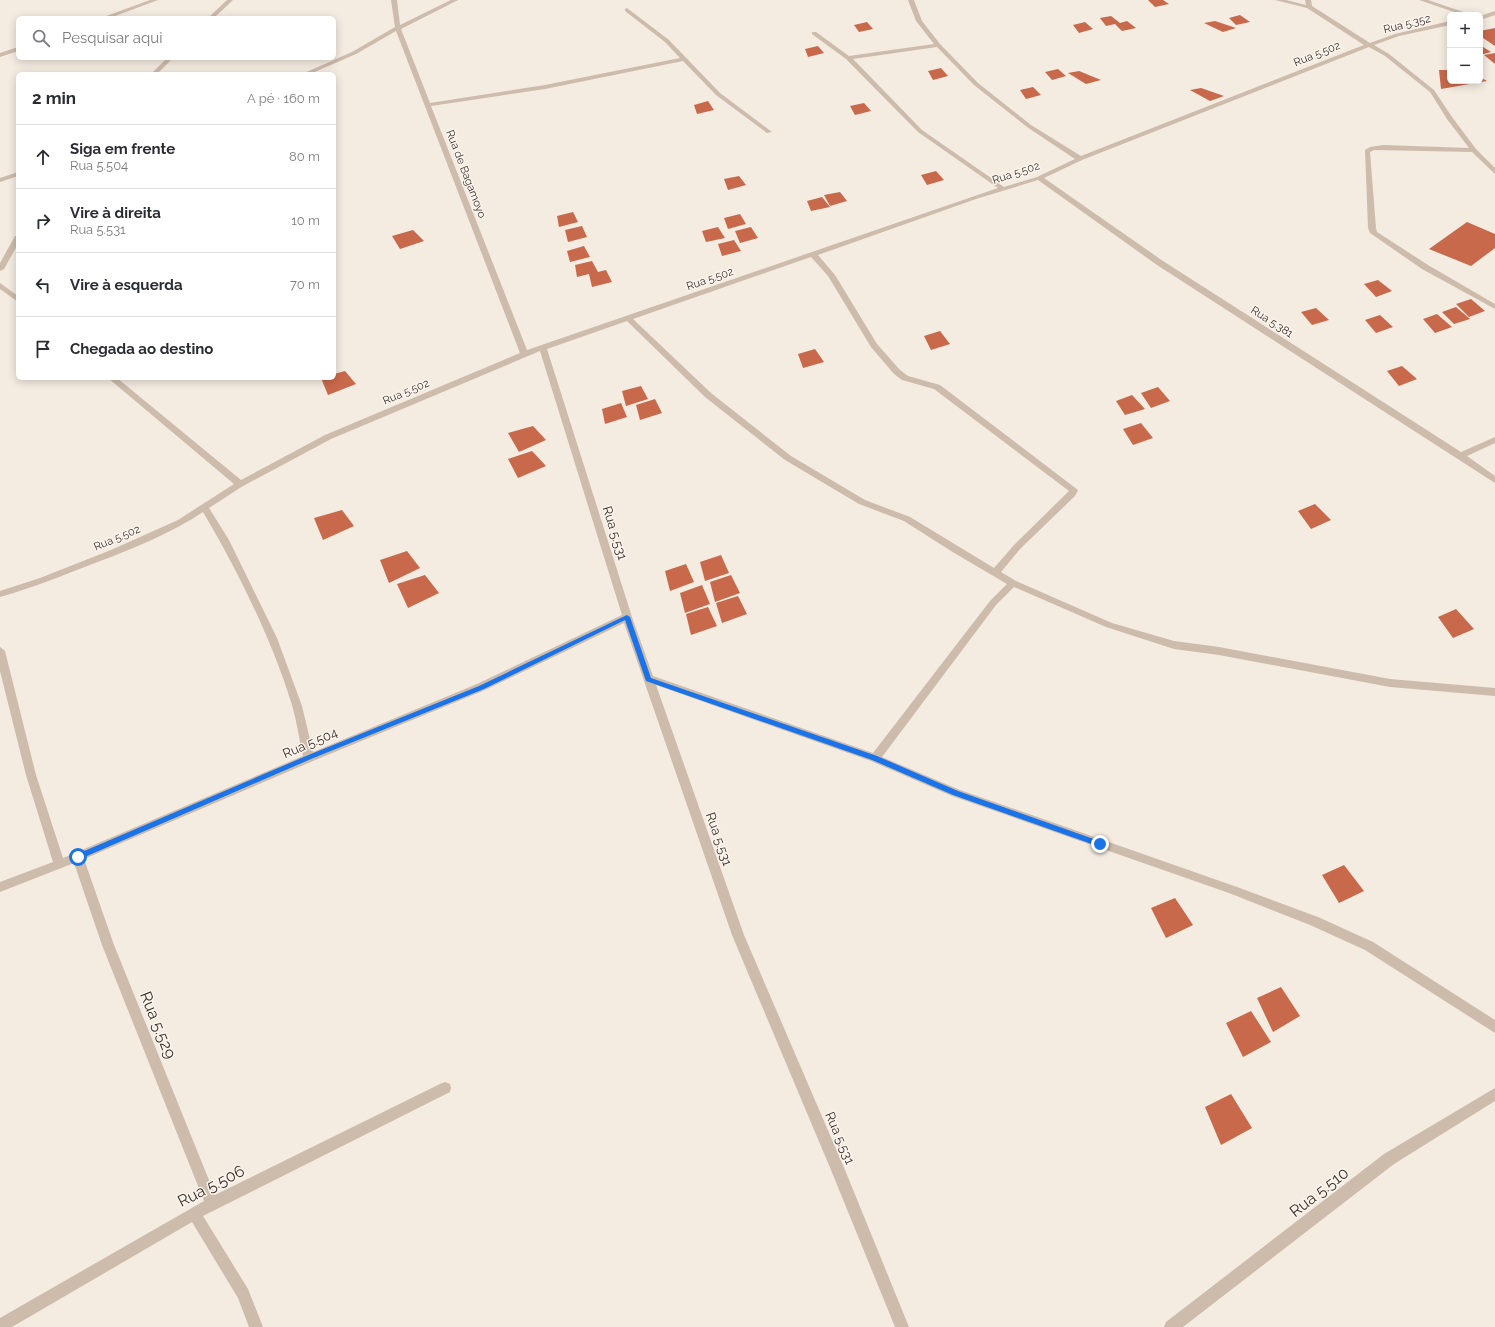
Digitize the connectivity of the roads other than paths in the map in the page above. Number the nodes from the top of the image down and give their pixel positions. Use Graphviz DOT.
graph roads {
  1 [pos="155,0"];
  2 [pos="230,0"];
  3 [pos="394,0"];
  4 [pos="455,0"];
  5 [pos="911,0"];
  6 [pos="1278,0"];
  7 [pos="1422,0"];
  8 [pos="1308,4"];
  9 [pos="627,10"];
  10 [pos="1460,12"];
  11 [pos="1495,13"];
  12 [pos="110,16"];
  13 [pos="213,16"];
  14 [pos="1483,17"];
  15 [pos="1447,24"];
  16 [pos="398,28"];
  17 [pos="814,33"];
  18 [pos="938,45"];
  19 [pos="1369,45"];
  20 [pos="16,50"];
  21 [pos="0,55"];
  22 [pos="848,58"];
  23 [pos="685,59"];
  24 [pos="168,60"];
  25 [pos="156,72"];
  26 [pos="310,72"];
  27 [pos="428,105"];
  28 [pos="769,132"];
  29 [pos="1474,150"];
  30 [pos="1080,159"];
  31 [pos="1495,172"];
  32 [pos="16,175"];
  33 [pos="1039,178"];
  34 [pos="0,180"];
  35 [pos="1003,189"];
  36 [pos="16,242"];
  37 [pos="813,254"];
  38 [pos="0,270"];
  39 [pos="0,285"];
  40 [pos="16,298"];
  41 [pos="1495,307"];
  42 [pos="629,319"];
  43 [pos="543,348"];
  44 [pos="524,354"];
  45 [pos="114,380"];
  46 [pos="1495,440"];
  47 [pos="1461,456"];
  48 [pos="1495,480"];
  49 [pos="240,484"];
  50 [pos="204,507"];
  51 [pos="995,573"];
  52 [pos="1013,584"];
  53 [pos="0,594"];
  54 [pos="627,617"];
  55 [pos="0,651"];
  56 [pos="648,679"];
  57 [pos="1495,692"];
  58 [pos="309,758"];
  59 [pos="875,758"];
  60 [pos="78,857"];
  61 [pos="59,862"];
  62 [pos="0,887"];
  63 [pos="1495,1026"];
  64 [pos="445,1088"];
  65 [pos="1495,1094"];
  66 [pos="212,1204"];
  67 [pos="194,1213"];
  68 [pos="0,1326"];
  69 [pos="256,1327"];
  70 [pos="902,1327"];
  71 [pos="1171,1327"];
  1 -- 12 [label="street"];
  2 -- 13 [label="street"];
  3 -- 16 [label="street, Rua de Bagamoyo"];
  4 -- 16 [label="street"];
  5 -- 18 [label="street"];
  6 -- 8 [label="street, Rua 5.502"];
  7 -- 10 [label="street"];
  8 -- 19 [label="street, Rua 5.502"];
  9 -- 23 [label="street"];
  11 -- 14 [label="street"];
  15 -- 19 [label="street, Rua 5.352"];
  16 -- 26 [label="street"];
  16 -- 27 [label="street, Rua de Bagamoyo"];
  17 -- 22 [label="street"];
  18 -- 22 [label="street"];
  18 -- 30 [label="street"];
  19 -- 29 [label="street"];
  19 -- 30 [label="street, Rua 5.502"];
  20 -- 21 [label="street"];
  22 -- 35 [label="street"];
  23 -- 27 [label="street"];
  23 -- 28 [label="street"];
  24 -- 25 [label="street"];
  27 -- 44 [label="street, Rua de Bagamoyo"];
  29 -- 31 [label="street"];
  29 -- 41 [label="street"];
  30 -- 33 [label="street, Rua 5.502"];
  32 -- 34 [label="street"];
  33 -- 35 [label="street, Rua 5.502"];
  33 -- 47 [label="street, Rua 5.381"];
  35 -- 37 [label="street, Rua 5.502"];
  36 -- 38 [label="street"];
  37 -- 42 [label="street, Rua 5.502"];
  37 -- 51 [label="street"];
  39 -- 40 [label="street"];
  42 -- 43 [label="street, Rua 5.502"];
  42 -- 51 [label="street"];
  43 -- 44 [label="street, Rua 5.502"];
  43 -- 54 [label="street, Rua 5.531"];
  44 -- 49 [label="street, Rua 5.502"];
  45 -- 49 [label="street"];
  46 -- 47 [label="street"];
  47 -- 48 [label="street, Rua 5.381"];
  49 -- 50 [label="street, Rua 5.502"];
  50 -- 53 [label="street, Rua 5.502"];
  50 -- 58 [label="street"];
  51 -- 52 [label="street"];
  52 -- 57 [label="street"];
  52 -- 59 [label="street"];
  54 -- 56 [label="street, Rua 5.531"];
  54 -- 58 [label="street, Rua 5.504"];
  55 -- 61 [label="street"];
  56 -- 59 [label="street"];
  56 -- 70 [label="street, Rua 5.531"];
  58 -- 60 [label="street, Rua 5.504"];
  59 -- 63 [label="street"];
  60 -- 61 [label="street, Rua 5.504"];
  60 -- 66 [label="street, Rua 5.529"];
  61 -- 62 [label="street, Rua 5.504"];
  64 -- 66 [label="street, Rua 5.506"];
  65 -- 71 [label="street, Rua 5.510"];
  66 -- 67 [label="street, Rua 5.506"];
  67 -- 68 [label="street, Rua 5.506"];
  67 -- 69 [label="street"];
}
